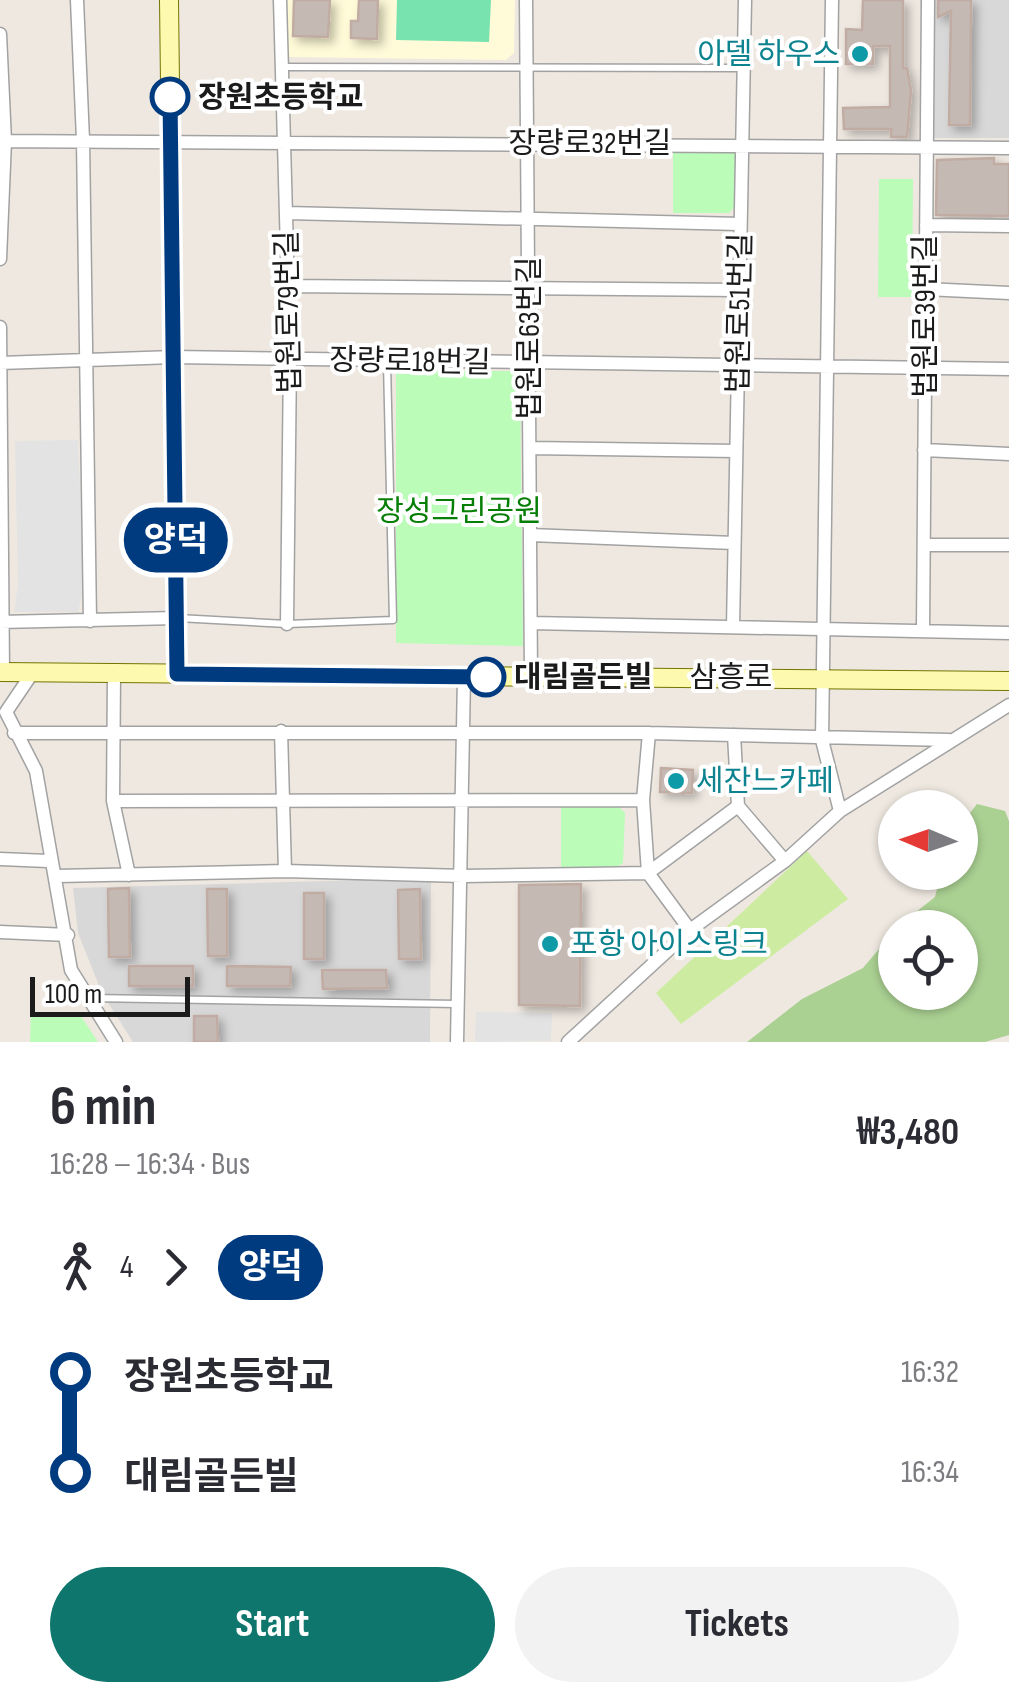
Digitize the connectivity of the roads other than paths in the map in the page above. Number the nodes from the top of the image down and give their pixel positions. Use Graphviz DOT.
graph roads {
  1 [pos="77,0"];
  2 [pos="169,0"];
  3 [pos="280,0"];
  4 [pos="526,0"];
  5 [pos="744,0"];
  6 [pos="832,0"];
  7 [pos="928,0"];
  8 [pos="0,34"];
  9 [pos="0,56"];
  10 [pos="280,67"];
  11 [pos="526,68"];
  12 [pos="743,68"];
  13 [pos="83,140"];
  14 [pos="171,140"];
  15 [pos="2,141"];
  16 [pos="287,141"];
  17 [pos="527,143"];
  18 [pos="742,144"];
  19 [pos="828,147"];
  20 [pos="1009,148"];
  21 [pos="927,149"];
  22 [pos="287,213"];
  23 [pos="2,218"];
  24 [pos="528,218"];
  25 [pos="740,224"];
  26 [pos="926,225"];
  27 [pos="1009,226"];
  28 [pos="0,259"];
  29 [pos="288,286"];
  30 [pos="926,288"];
  31 [pos="528,290"];
  32 [pos="739,290"];
  33 [pos="1009,293"];
  34 [pos="0,326"];
  35 [pos="174,357"];
  36 [pos="290,359"];
  37 [pos="86,362"];
  38 [pos="387,362"];
  39 [pos="529,362"];
  40 [pos="738,362"];
  41 [pos="1,363"];
  42 [pos="826,367"];
  43 [pos="925,367"];
  44 [pos="1009,369"];
  45 [pos="530,448"];
  46 [pos="924,450"];
  47 [pos="736,451"];
  48 [pos="1009,454"];
  49 [pos="530,534"];
  50 [pos="734,544"];
  51 [pos="924,544"];
  52 [pos="1009,546"];
  53 [pos="177,618"];
  54 [pos="90,621"];
  55 [pos="3,622"];
  56 [pos="531,622"];
  57 [pos="287,624"];
  58 [pos="733,627"];
  59 [pos="823,631"];
  60 [pos="923,631"];
  61 [pos="1009,633"];
  62 [pos="2,672"];
  63 [pos="33,672"];
  64 [pos="114,674"];
  65 [pos="177,674"];
  66 [pos="532,676"];
  67 [pos="464,678"];
  68 [pos="1009,681"];
  69 [pos="824,682"];
  70 [pos="1009,706"];
  71 [pos="0,720"];
  72 [pos="112,732"];
  73 [pos="281,732"];
  74 [pos="463,732"];
  75 [pos="14,733"];
  76 [pos="649,733"];
  77 [pos="734,735"];
  78 [pos="822,740"];
  79 [pos="950,740"];
  80 [pos="284,799"];
  81 [pos="464,800"];
  82 [pos="643,800"];
  83 [pos="114,801"];
  84 [pos="738,806"];
  85 [pos="840,811"];
  86 [pos="0,859"];
  87 [pos="48,861"];
  88 [pos="784,861"];
  89 [pos="285,871"];
  90 [pos="648,873"];
  91 [pos="57,876"];
  92 [pos="129,876"];
  93 [pos="463,876"];
  94 [pos="690,930"];
  95 [pos="0,932"];
  96 [pos="68,934"];
  97 [pos="90,998"];
  98 [pos="457,1004"];
  99 [pos="116,1042"];
  100 [pos="456,1042"];
  101 [pos="568,1042"];
  1 -- 13 [label="street"];
  2 -- 14 [label="main road"];
  3 -- 10 [label="street, 법원로79번길"];
  4 -- 11 [label="street, 법원로63번길"];
  5 -- 12 [label="street, 법원로51번길"];
  6 -- 19 [label="street"];
  7 -- 21 [label="street, 법원로39번길"];
  8 -- 9 [label="street"];
  9 -- 15 [label="street"];
  10 -- 11 [label="lane"];
  10 -- 16 [label="street, 법원로79번길"];
  11 -- 12 [label="lane"];
  11 -- 17 [label="street, 법원로63번길"];
  12 -- 18 [label="street, 법원로51번길"];
  13 -- 14 [label="street, 장량로32번길"];
  13 -- 15 [label="street, 장량로32번길"];
  13 -- 37 [label="street"];
  14 -- 16 [label="street, 장량로32번길"];
  14 -- 35 [label="main road"];
  15 -- 23 [label="street"];
  16 -- 17 [label="street, 장량로32번길"];
  16 -- 22 [label="street, 법원로79번길"];
  17 -- 18 [label="street, 장량로32번길"];
  17 -- 24 [label="street, 법원로63번길"];
  18 -- 19 [label="street, 장량로32번길"];
  18 -- 25 [label="street, 법원로51번길"];
  19 -- 21 [label="street, 장량로32번길"];
  19 -- 42 [label="street"];
  20 -- 21 [label="street, 장량로32번길"];
  21 -- 26 [label="street, 법원로39번길"];
  22 -- 24 [label="street"];
  22 -- 29 [label="street, 법원로79번길"];
  23 -- 28 [label="street"];
  24 -- 25 [label="street"];
  24 -- 31 [label="street, 법원로63번길"];
  25 -- 32 [label="street, 법원로51번길"];
  26 -- 27 [label="street"];
  26 -- 30 [label="street, 법원로39번길"];
  29 -- 31 [label="street"];
  29 -- 36 [label="street, 법원로79번길"];
  30 -- 33 [label="street"];
  30 -- 43 [label="street, 법원로39번길"];
  31 -- 32 [label="street"];
  31 -- 39 [label="street, 법원로63번길"];
  32 -- 40 [label="street, 법원로51번길"];
  34 -- 41 [label="street"];
  35 -- 36 [label="street, 장량로18번길"];
  35 -- 37 [label="street, 장량로18번길"];
  35 -- 53 [label="main road"];
  36 -- 38 [label="street, 장량로18번길"];
  36 -- 57 [label="street, 법원로79번길"];
  37 -- 41 [label="street, 장량로18번길"];
  37 -- 54 [label="street"];
  38 -- 39 [label="street, 장량로18번길"];
  38 -- 57 [label="lane"];
  39 -- 40 [label="street, 장량로18번길"];
  39 -- 45 [label="street, 법원로63번길"];
  40 -- 42 [label="street, 장량로18번길"];
  40 -- 47 [label="street, 법원로51번길"];
  41 -- 55 [label="street"];
  42 -- 43 [label="street, 장량로18번길"];
  42 -- 59 [label="street"];
  43 -- 44 [label="street, 장량로18번길"];
  43 -- 46 [label="street, 법원로39번길"];
  45 -- 47 [label="street"];
  45 -- 49 [label="street, 법원로63번길"];
  46 -- 48 [label="street"];
  46 -- 51 [label="street, 법원로39번길"];
  47 -- 50 [label="street, 법원로51번길"];
  49 -- 50 [label="street"];
  49 -- 56 [label="street, 법원로63번길"];
  50 -- 58 [label="street, 법원로51번길"];
  51 -- 52 [label="street"];
  51 -- 60 [label="street, 법원로39번길"];
  53 -- 54 [label="street"];
  53 -- 57 [label="lane"];
  53 -- 65 [label="main road"];
  54 -- 55 [label="street"];
  55 -- 62 [label="street"];
  56 -- 58 [label="street"];
  56 -- 66 [label="street, 법원로63번길"];
  58 -- 59 [label="street"];
  59 -- 60 [label="street"];
  59 -- 69 [label="street"];
  60 -- 61 [label="street"];
  62 -- 63 [label="main road, 삼흥로"];
  63 -- 64 [label="main road, 삼흥로"];
  63 -- 75 [label="street"];
  64 -- 65 [label="main road, 삼흥로"];
  64 -- 72 [label="street"];
  65 -- 67 [label="main road, 삼흥로"];
  66 -- 67 [label="main road, 삼흥로"];
  66 -- 69 [label="main road, 삼흥로"];
  67 -- 74 [label="street"];
  68 -- 69 [label="main road, 삼흥로"];
  69 -- 78 [label="street"];
  70 -- 79 [label="street"];
  71 -- 75 [label="street"];
  72 -- 73 [label="street"];
  72 -- 75 [label="street"];
  72 -- 83 [label="street"];
  73 -- 74 [label="street"];
  73 -- 80 [label="street"];
  74 -- 76 [label="street"];
  74 -- 81 [label="street"];
  75 -- 87 [label="street"];
  76 -- 77 [label="street"];
  76 -- 82 [label="street"];
  77 -- 78 [label="street"];
  77 -- 84 [label="street"];
  78 -- 79 [label="street"];
  78 -- 85 [label="street"];
  79 -- 85 [label="street"];
  80 -- 81 [label="street"];
  80 -- 83 [label="street"];
  80 -- 89 [label="street"];
  81 -- 82 [label="street"];
  81 -- 93 [label="street"];
  82 -- 90 [label="street"];
  83 -- 92 [label="street"];
  84 -- 88 [label="street"];
  84 -- 90 [label="street"];
  85 -- 88 [label="street"];
  86 -- 87 [label="street"];
  87 -- 91 [label="street"];
  88 -- 94 [label="street"];
  89 -- 92 [label="street"];
  89 -- 93 [label="street"];
  90 -- 93 [label="street"];
  90 -- 94 [label="street"];
  91 -- 92 [label="street"];
  91 -- 96 [label="street"];
  93 -- 98 [label="street"];
  94 -- 101 [label="street"];
  95 -- 96 [label="street"];
  96 -- 97 [label="street"];
  97 -- 98 [label="lane"];
  97 -- 99 [label="street"];
  98 -- 100 [label="street"];
}
